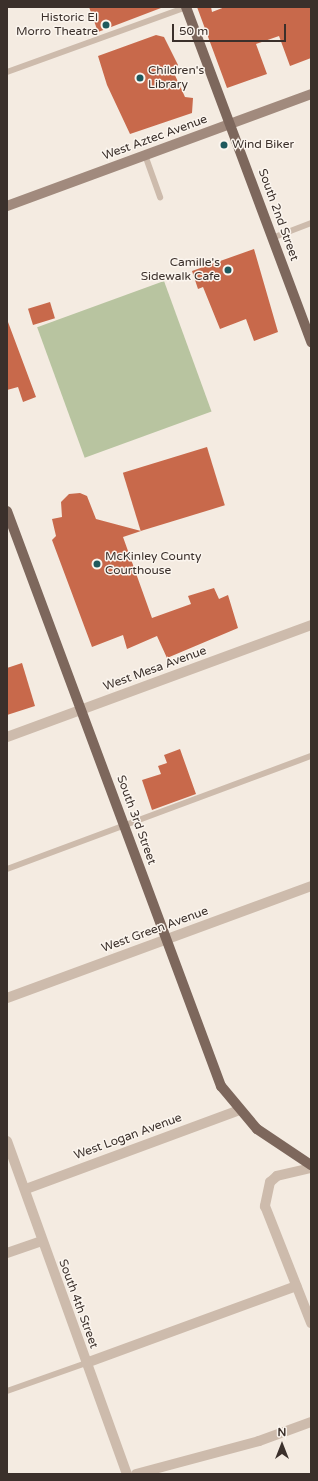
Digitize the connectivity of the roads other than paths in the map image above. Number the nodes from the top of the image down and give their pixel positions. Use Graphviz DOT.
graph roads {
  1 [pos="187,7"];
  2 [pos="7,72"];
  3 [pos="311,94"];
  4 [pos="230,124"];
  5 [pos="145,155"];
  6 [pos="160,197"];
  7 [pos="7,206"];
  8 [pos="311,223"];
  9 [pos="272,238"];
  10 [pos="311,342"];
  11 [pos="7,511"];
  12 [pos="311,625"];
  13 [pos="81,710"];
  14 [pos="7,737"];
  15 [pos="311,756"];
  16 [pos="124,827"];
  17 [pos="7,869"];
  18 [pos="311,886"];
  19 [pos="166,940"];
  20 [pos="7,998"];
  21 [pos="239,1110"];
  22 [pos="7,1142"];
  23 [pos="311,1165"];
  24 [pos="311,1168"];
  25 [pos="26,1188"];
  26 [pos="41,1241"];
  27 [pos="7,1253"];
  28 [pos="296,1286"];
  29 [pos="311,1324"];
  30 [pos="86,1363"];
  31 [pos="7,1391"];
  32 [pos="311,1422"];
  33 [pos="127,1474"];
  34 [pos="136,1474"];
  1 -- 2 [label="lane"];
  1 -- 4 [label="main road, South 2nd Street"];
  3 -- 4 [label="main road, West Aztec Avenue"];
  4 -- 5 [label="main road, West Aztec Avenue"];
  4 -- 9 [label="main road, South 2nd Street"];
  5 -- 6 [label="lane"];
  5 -- 7 [label="main road, West Aztec Avenue"];
  8 -- 9 [label="lane"];
  9 -- 10 [label="main road, South 2nd Street"];
  11 -- 13 [label="main road, South 3rd Street"];
  12 -- 13 [label="street, West Mesa Avenue"];
  13 -- 14 [label="street, West Mesa Avenue"];
  13 -- 16 [label="main road, South 3rd Street"];
  15 -- 16 [label="lane"];
  16 -- 17 [label="lane"];
  16 -- 19 [label="main road, South 3rd Street"];
  18 -- 19 [label="street, West Green Avenue"];
  19 -- 20 [label="street, West Green Avenue"];
  19 -- 21 [label="main road, South 3rd Street"];
  21 -- 23 [label="main road, South 3rd Street"];
  21 -- 25 [label="street, West Logan Avenue"];
  22 -- 25 [label="street, South 4th Street"];
  24 -- 28 [label="street"];
  25 -- 26 [label="street, South 4th Street"];
  26 -- 27 [label="street"];
  26 -- 30 [label="street, South 4th Street"];
  28 -- 29 [label="street"];
  28 -- 30 [label="street"];
  30 -- 31 [label="lane"];
  30 -- 33 [label="street, South 4th Street"];
  32 -- 34 [label="street"];
}
